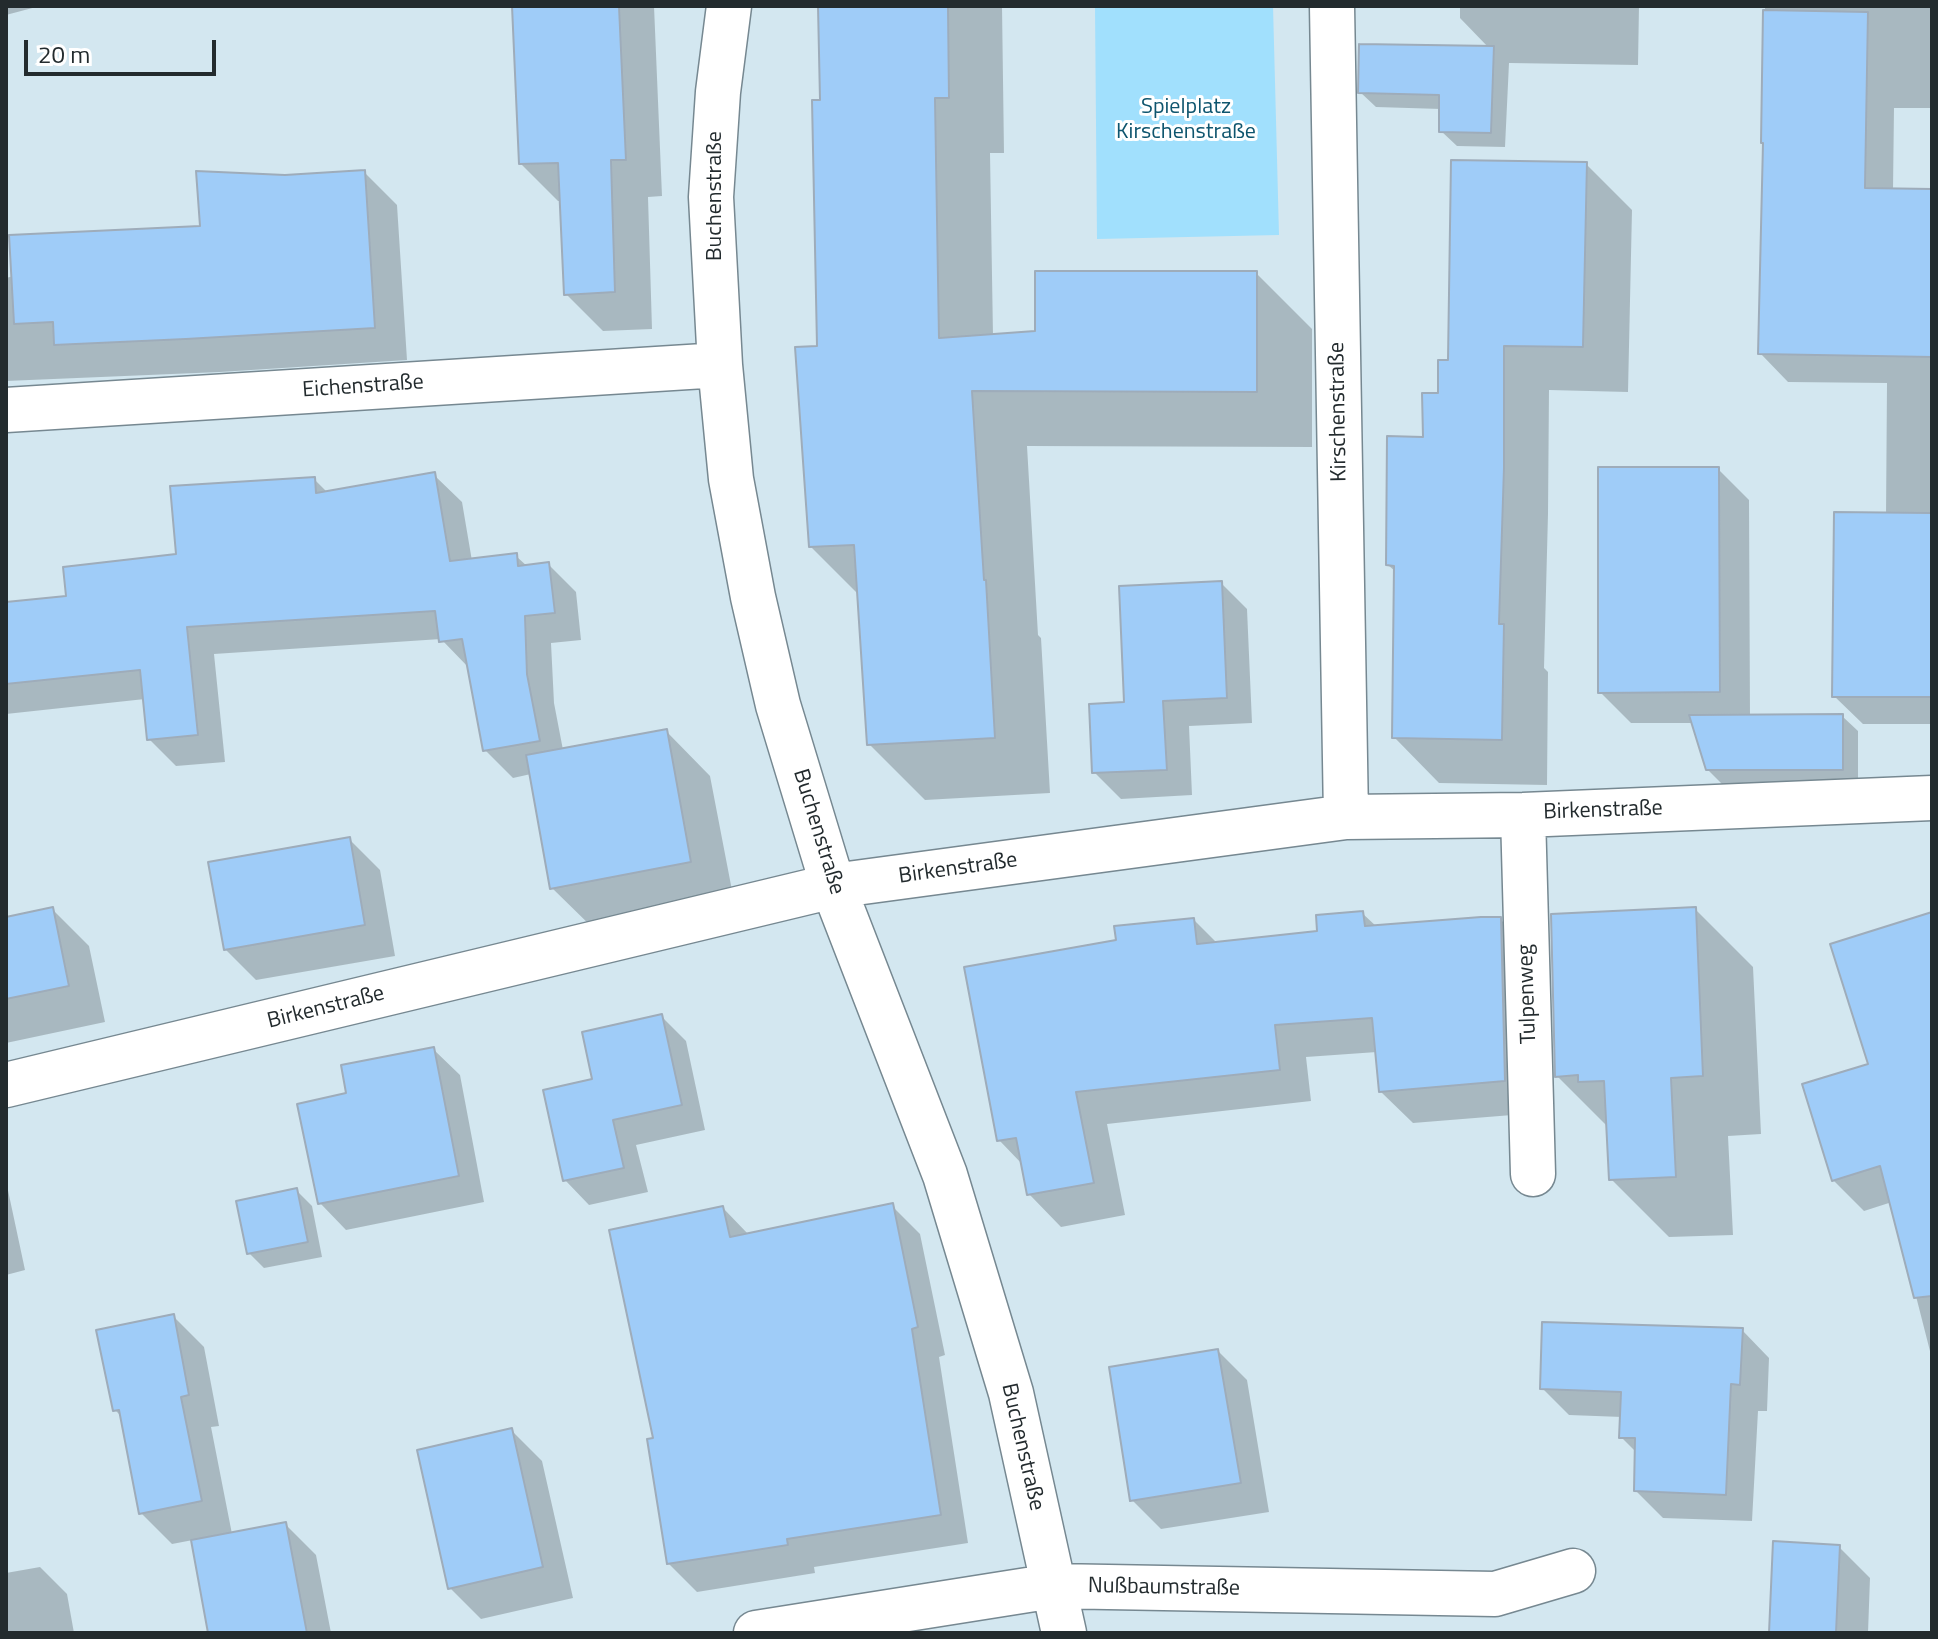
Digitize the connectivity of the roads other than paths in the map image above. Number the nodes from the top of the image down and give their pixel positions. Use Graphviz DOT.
graph roads {
  1 [pos="729,6"];
  2 [pos="1332,6"];
  3 [pos="720,365"];
  4 [pos="6,410"];
  5 [pos="1932,798"];
  6 [pos="1523,815"];
  7 [pos="1346,817"];
  8 [pos="833,886"];
  9 [pos="6,1085"];
  10 [pos="1533,1174"];
  11 [pos="1573,1571"];
  12 [pos="1053,1586"];
  13 [pos="756,1633"];
  14 [pos="1064,1633"];
  1 -- 3 [label="street, Buchenstraße"];
  2 -- 7 [label="street, Kirschenstraße"];
  3 -- 4 [label="street, Eichenstraße"];
  3 -- 8 [label="street, Buchenstraße"];
  5 -- 6 [label="street, Birkenstraße"];
  6 -- 7 [label="street, Birkenstraße"];
  6 -- 10 [label="street, Tulpenweg"];
  7 -- 8 [label="street, Birkenstraße"];
  8 -- 9 [label="street, Birkenstraße"];
  8 -- 12 [label="street, Buchenstraße"];
  11 -- 12 [label="street, Nußbaumstraße"];
  12 -- 13 [label="street, Nußbaumstraße"];
  12 -- 14 [label="street, Buchenstraße"];
}
